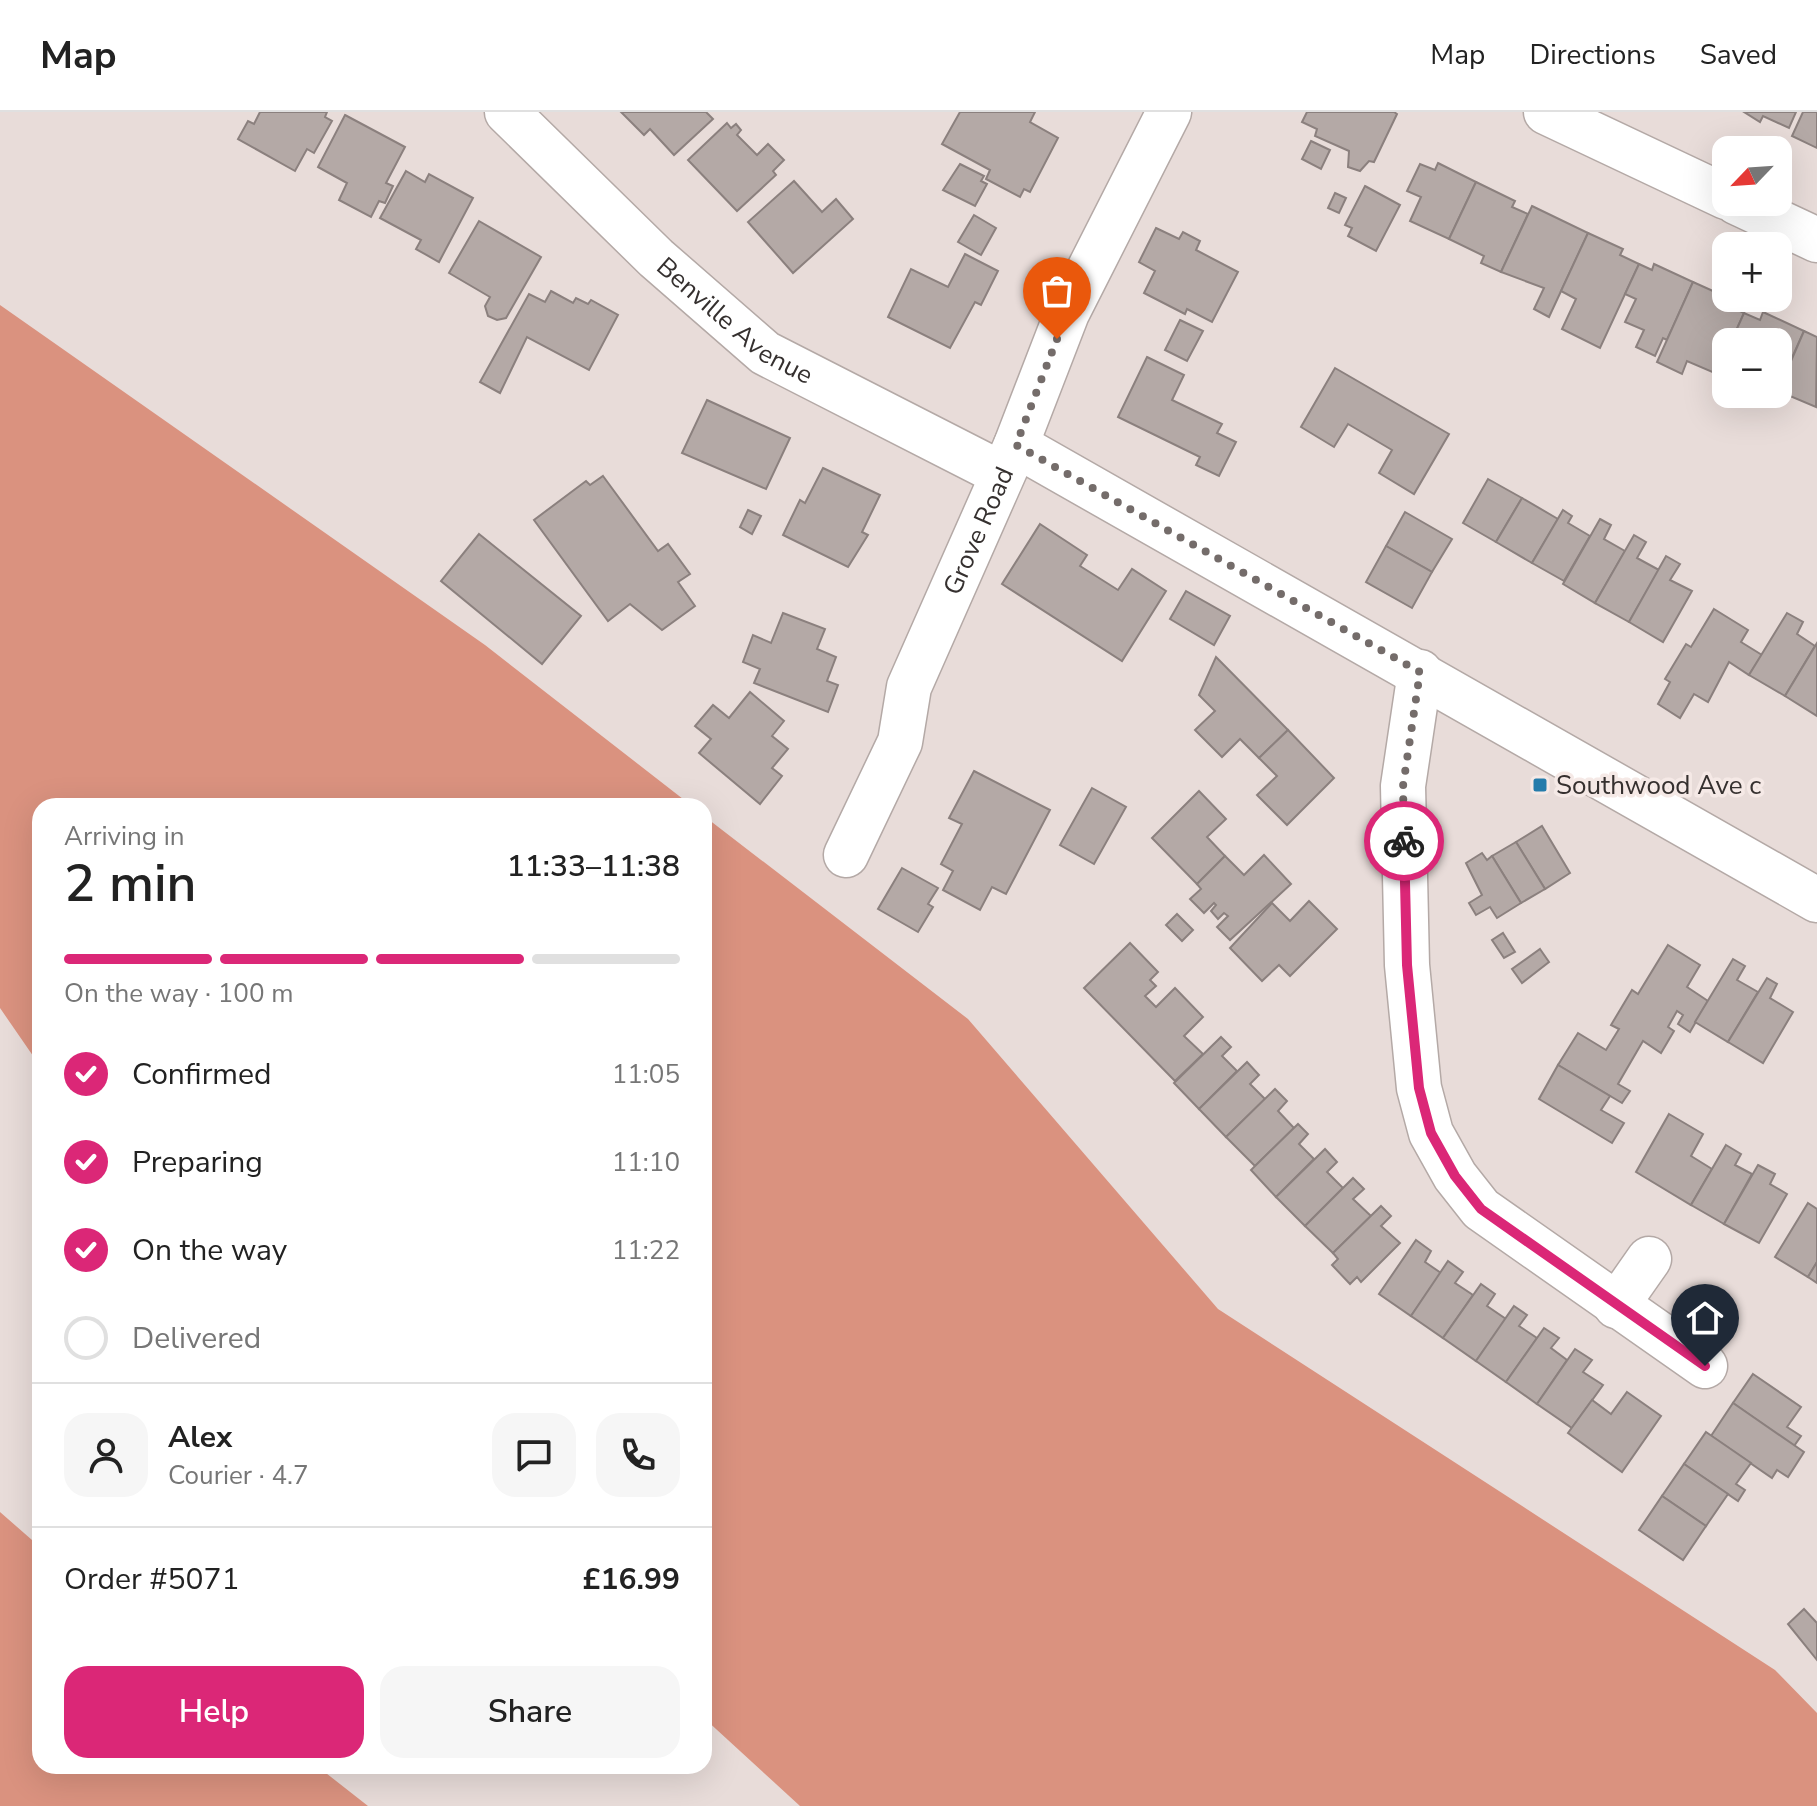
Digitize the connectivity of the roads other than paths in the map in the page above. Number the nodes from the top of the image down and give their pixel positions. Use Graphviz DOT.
graph roads {
  1 [pos="507,112"];
  2 [pos="1169,112"];
  3 [pos="1546,112"];
  4 [pos="1712,190"];
  5 [pos="1766,216"];
  6 [pos="1817,240"];
  7 [pos="1009,460"];
  8 [pos="1420,672"];
  9 [pos="846,855"];
  10 [pos="1817,900"];
  11 [pos="1649,1259"];
  12 [pos="1616,1306"];
  13 [pos="1705,1366"];
  1 -- 7 [label="street, Benville Avenue"];
  2 -- 7 [label="street, Grove Road"];
  3 -- 4 [label="street"];
  5 -- 6 [label="street"];
  7 -- 8 [label="street, Benville Avenue"];
  7 -- 9 [label="street, Grove Road"];
  8 -- 10 [label="street, Benville Avenue"];
  8 -- 12 [label="street"];
  11 -- 12 [label="street"];
  12 -- 13 [label="street"];
}
